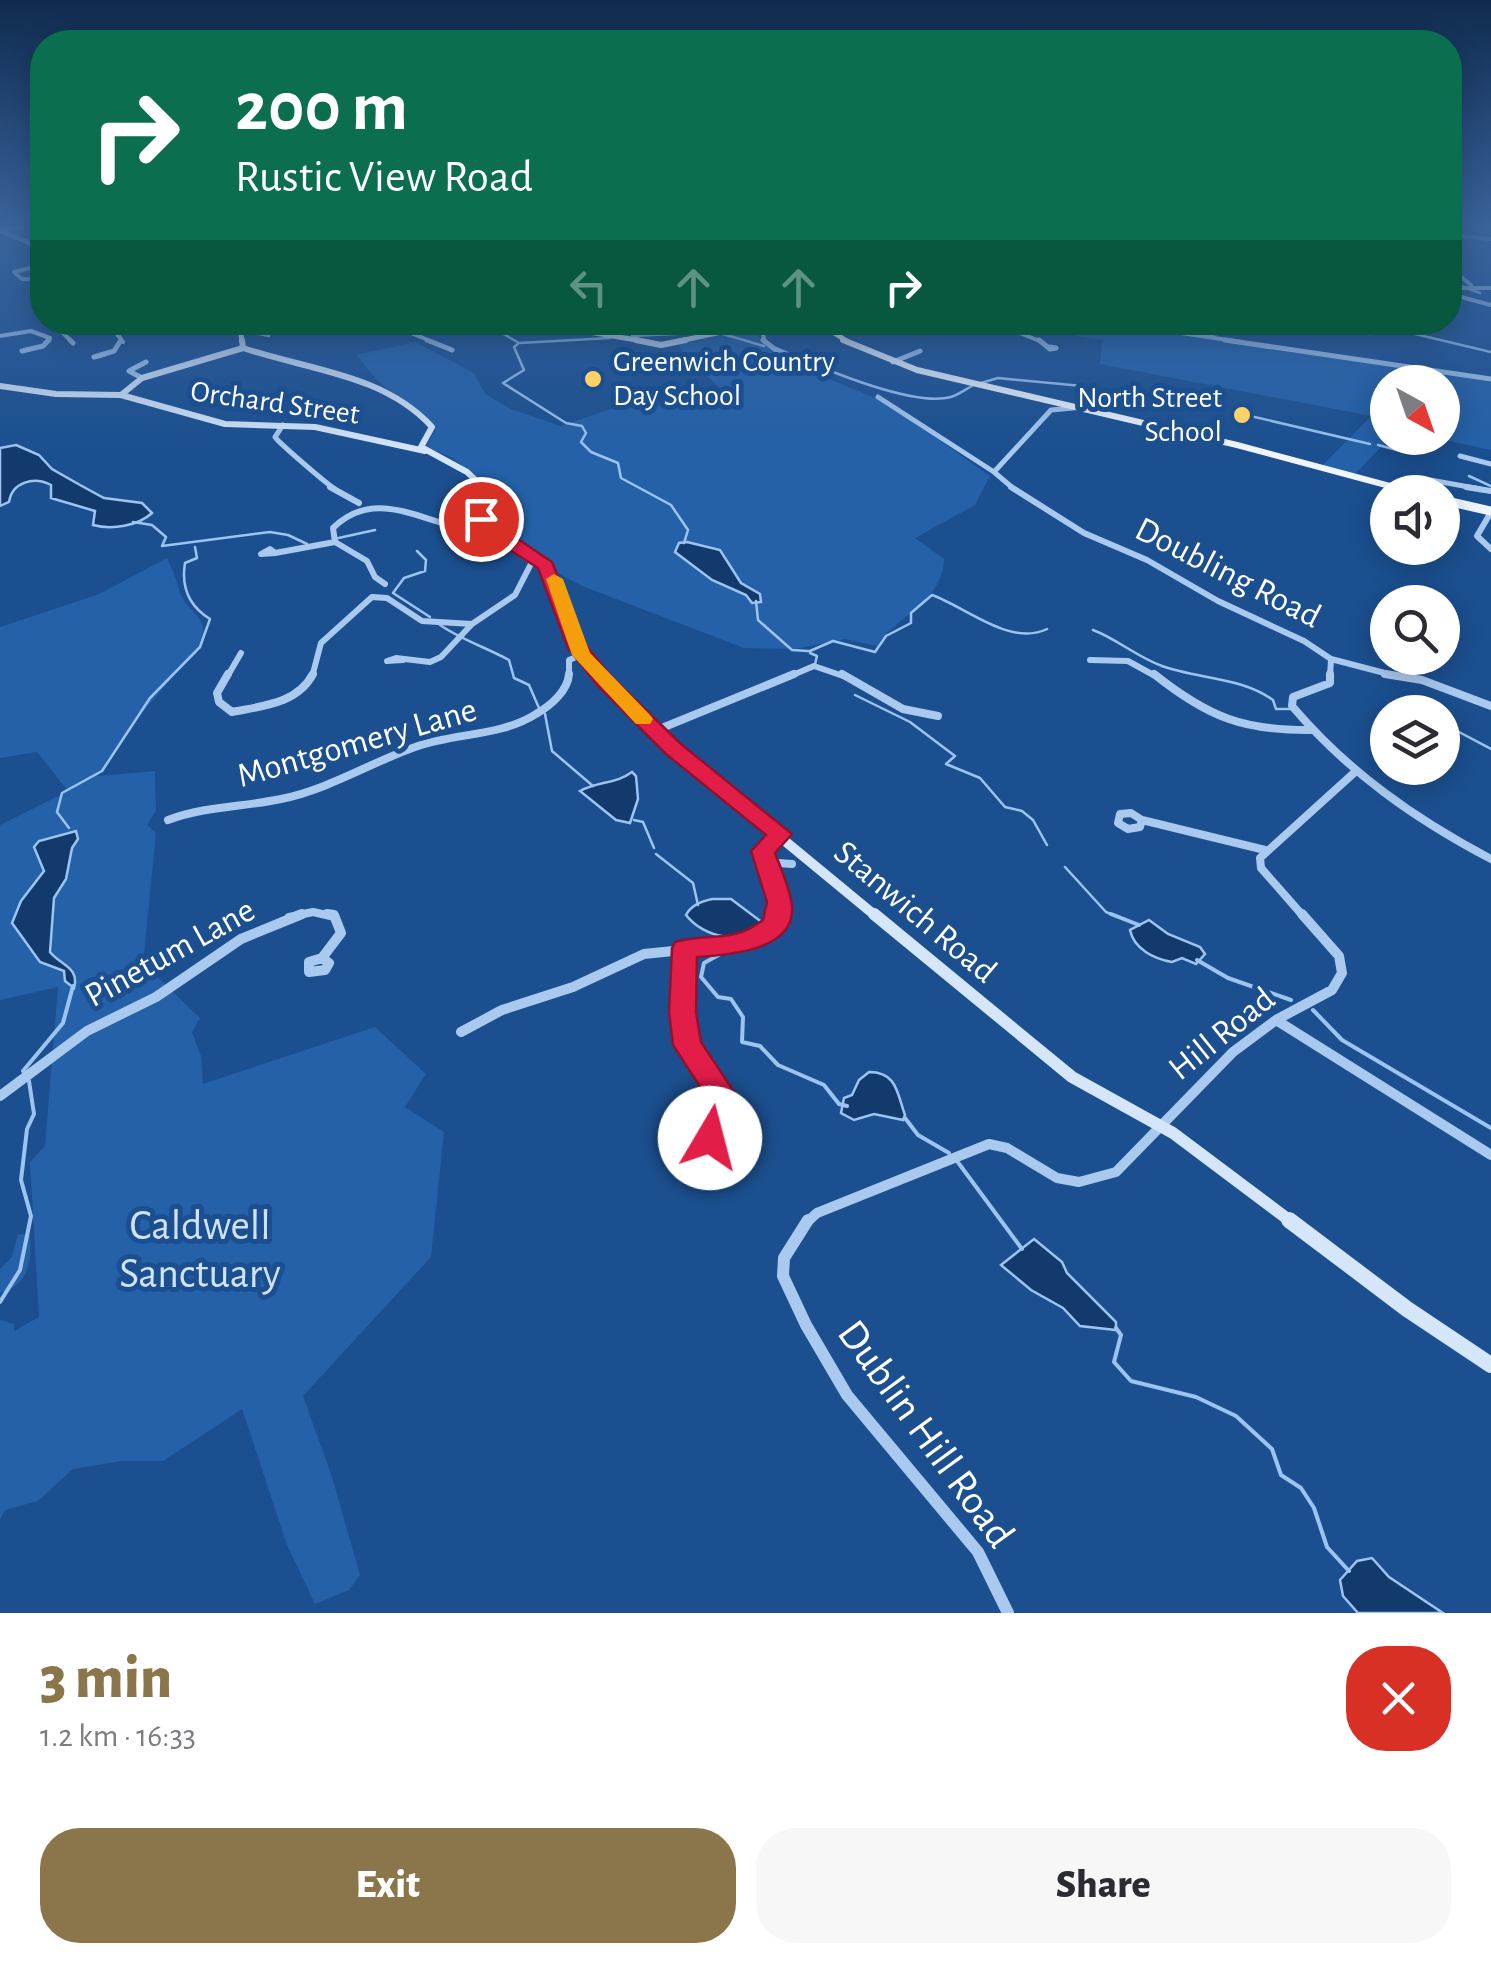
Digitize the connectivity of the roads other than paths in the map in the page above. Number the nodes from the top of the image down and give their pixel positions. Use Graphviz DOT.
graph roads {
  1 [pos="30,331"];
  2 [pos="42,335"];
  3 [pos="66,335"];
  4 [pos="118,335"];
  5 [pos="241,335"];
  6 [pos="416,335"];
  7 [pos="615,335"];
  8 [pos="708,335"];
  9 [pos="761,335"];
  10 [pos="837,335"];
  11 [pos="1023,335"];
  12 [pos="1194,335"];
  13 [pos="1208,335"];
  14 [pos="0,336"];
  15 [pos="1201,336"];
  16 [pos="73,342"];
  17 [pos="1050,347"];
  18 [pos="243,348"];
  19 [pos="452,350"];
  20 [pos="22,351"];
  21 [pos="920,351"];
  22 [pos="104,354"];
  23 [pos="789,360"];
  24 [pos="146,362"];
  25 [pos="892,362"];
  26 [pos="142,378"];
  27 [pos="1491,379"];
  28 [pos="0,386"];
  29 [pos="121,395"];
  30 [pos="878,397"];
  31 [pos="1041,400"];
  32 [pos="1074,408"];
  33 [pos="1051,410"];
  34 [pos="283,425"];
  35 [pos="423,448"];
  36 [pos="1460,456"];
  37 [pos="1491,464"];
  38 [pos="994,472"];
  39 [pos="1370,481"];
  40 [pos="1460,485"];
  41 [pos="1491,491"];
  42 [pos="359,503"];
  43 [pos="1460,504"];
  44 [pos="1491,512"];
  45 [pos="492,530"];
  46 [pos="336,542"];
  47 [pos="1491,549"];
  48 [pos="275,552"];
  49 [pos="536,556"];
  50 [pos="385,584"];
  51 [pos="472,624"];
  52 [pos="241,653"];
  53 [pos="582,655"];
  54 [pos="1331,659"];
  55 [pos="403,660"];
  56 [pos="1090,660"];
  57 [pos="1491,706"];
  58 [pos="938,716"];
  59 [pos="1312,730"];
  60 [pos="654,731"];
  61 [pos="1355,772"];
  62 [pos="168,820"];
  63 [pos="1142,820"];
  64 [pos="780,834"];
  65 [pos="1265,850"];
  66 [pos="1491,860"];
  67 [pos="764,862"];
  68 [pos="792,864"];
  69 [pos="684,948"];
  70 [pos="322,958"];
  71 [pos="1276,1020"];
  72 [pos="460,1032"];
  73 [pos="0,1096"];
  74 [pos="1157,1125"];
  75 [pos="708,1145"];
  76 [pos="1491,1154"];
  77 [pos="1491,1364"];
  78 [pos="1008,1613"];
  1 -- 14 [label="street"];
  2 -- 20 [label="street"];
  3 -- 16 [label="street"];
  4 -- 22 [label="street"];
  5 -- 18 [label="street"];
  6 -- 19 [label="street"];
  7 -- 8 [label="street"];
  9 -- 23 [label="street"];
  10 -- 25 [label="main road"];
  11 -- 17 [label="street"];
  12 -- 15 [label="street"];
  13 -- 15 [label="street"];
  15 -- 27 [label="street"];
  18 -- 26 [label="street"];
  18 -- 35 [label="street"];
  21 -- 25 [label="street"];
  24 -- 26 [label="street"];
  25 -- 31 [label="main road"];
  26 -- 29 [label="street"];
  28 -- 29 [label="street, Orchard Street"];
  29 -- 34 [label="street, Orchard Street"];
  30 -- 38 [label="street, Doubling Road"];
  31 -- 32 [label="main road"];
  31 -- 33 [label="street"];
  32 -- 33 [label="street"];
  32 -- 39 [label="main road"];
  33 -- 38 [label="street"];
  34 -- 35 [label="street, Orchard Street"];
  34 -- 42 [label="street"];
  35 -- 45 [label="street"];
  36 -- 37 [label="street"];
  38 -- 54 [label="street, Doubling Road"];
  40 -- 41 [label="street"];
  43 -- 44 [label="main road"];
  44 -- 47 [label="street"];
  45 -- 46 [label="street"];
  45 -- 49 [label="street, Stanwich Road"];
  46 -- 48 [label="street"];
  46 -- 50 [label="street"];
  49 -- 51 [label="street"];
  49 -- 53 [label="street, Stanwich Road"];
  51 -- 52 [label="street"];
  51 -- 55 [label="street"];
  53 -- 60 [label="street, Stanwich Road"];
  53 -- 62 [label="street, Montgomery Lane"];
  54 -- 57 [label="street"];
  54 -- 59 [label="street, Doubling Road"];
  56 -- 59 [label="street"];
  58 -- 60 [label="street"];
  59 -- 61 [label="street"];
  60 -- 64 [label="street, Stanwich Road"];
  61 -- 65 [label="street"];
  61 -- 66 [label="street"];
  63 -- 65 [label="street"];
  64 -- 67 [label="street"];
  64 -- 74 [label="street, Stanwich Road"];
  65 -- 71 [label="street, Hill Road"];
  67 -- 68 [label="street"];
  67 -- 69 [label="street"];
  69 -- 72 [label="street"];
  69 -- 75 [label="street"];
  70 -- 73 [label="street, Pinetum Lane"];
  71 -- 74 [label="street, Hill Road"];
  71 -- 76 [label="street"];
  74 -- 77 [label="street, Stanwich Road"];
  74 -- 78 [label="street, Dublin Hill Road"];
}
